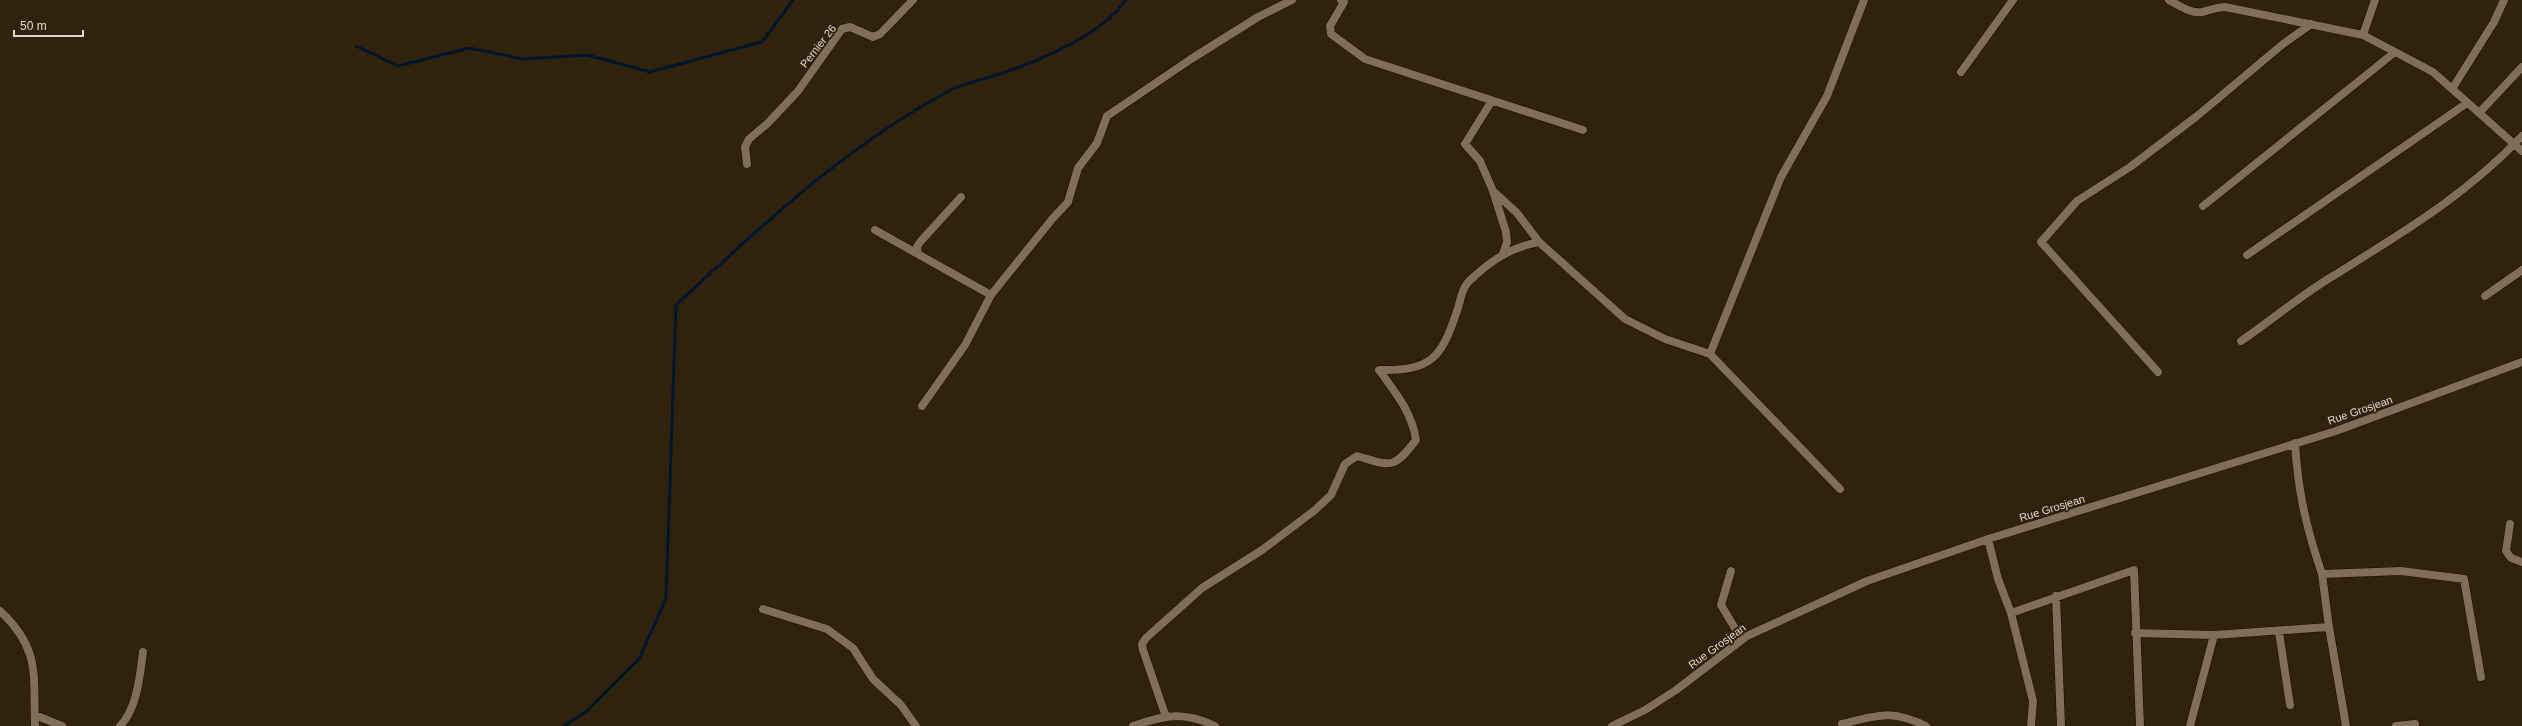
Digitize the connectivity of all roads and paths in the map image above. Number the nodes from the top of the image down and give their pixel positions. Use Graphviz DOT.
graph roads {
  1 [pos="912,0"];
  2 [pos="1292,0"];
  3 [pos="1341,0"];
  4 [pos="1864,0"];
  5 [pos="2013,0"];
  6 [pos="2169,0"];
  7 [pos="2375,0"];
  8 [pos="2504,0"];
  9 [pos="2311,24"];
  10 [pos="2363,35"];
  11 [pos="2395,52"];
  12 [pos="2522,67"];
  13 [pos="1961,72"];
  14 [pos="2452,89"];
  15 [pos="1491,102"];
  16 [pos="2467,102"];
  17 [pos="2479,113"];
  18 [pos="1583,130"];
  19 [pos="2522,136"];
  20 [pos="2514,145"];
  21 [pos="2522,151"];
  22 [pos="747,164"];
  23 [pos="1493,191"];
  24 [pos="961,197"];
  25 [pos="2203,206"];
  26 [pos="875,230"];
  27 [pos="1539,242"];
  28 [pos="918,254"];
  29 [pos="1503,254"];
  30 [pos="2247,255"];
  31 [pos="2522,270"];
  32 [pos="991,295"];
  33 [pos="2484,296"];
  34 [pos="2241,341"];
  35 [pos="1710,354"];
  36 [pos="2522,362"];
  37 [pos="2158,372"];
  38 [pos="922,406"];
  39 [pos="2294,443"];
  40 [pos="1840,489"];
  41 [pos="2510,524"];
  42 [pos="1988,539"];
  43 [pos="2520,562"];
  44 [pos="1732,571"];
  45 [pos="2322,574"];
  46 [pos="2056,596"];
  47 [pos="763,609"];
  48 [pos="0,611"];
  49 [pos="2011,613"];
  50 [pos="2329,627"];
  51 [pos="2279,632"];
  52 [pos="2135,633"];
  53 [pos="2214,636"];
  54 [pos="1742,640"];
  55 [pos="143,652"];
  56 [pos="2481,677"];
  57 [pos="2290,705"];
  58 [pos="35,715"];
  59 [pos="1166,717"];
  60 [pos="1842,724"];
  61 [pos="2415,724"];
  62 [pos="35,726"];
  63 [pos="62,726"];
  64 [pos="120,726"];
  65 [pos="916,726"];
  66 [pos="1133,726"];
  67 [pos="1215,726"];
  68 [pos="1612,726"];
  69 [pos="1926,726"];
  70 [pos="2031,726"];
  71 [pos="2061,726"];
  72 [pos="2140,726"];
  73 [pos="2190,726"];
  74 [pos="2346,726"];
  75 [pos="2396,726"];
  1 -- 22 [label="street, Pernier 26"];
  2 -- 32 [label="street"];
  3 -- 15 [label="street"];
  4 -- 35 [label="street"];
  5 -- 13 [label="street"];
  6 -- 9 [label="street"];
  7 -- 10 [label="street"];
  8 -- 14 [label="street"];
  9 -- 10 [label="street"];
  9 -- 37 [label="street"];
  10 -- 11 [label="street"];
  11 -- 14 [label="street"];
  11 -- 25 [label="street"];
  12 -- 17 [label="street"];
  14 -- 16 [label="street"];
  15 -- 18 [label="street"];
  15 -- 23 [label="street"];
  16 -- 17 [label="street"];
  16 -- 30 [label="street"];
  17 -- 20 [label="street"];
  19 -- 20 [label="street"];
  20 -- 21 [label="street"];
  20 -- 34 [label="street"];
  23 -- 27 [label="street"];
  23 -- 29 [label="street"];
  24 -- 28 [label="street"];
  26 -- 28 [label="street"];
  27 -- 29 [label="street"];
  27 -- 35 [label="street"];
  28 -- 32 [label="street"];
  29 -- 59 [label="street"];
  31 -- 33 [label="street"];
  32 -- 38 [label="street"];
  35 -- 40 [label="street"];
  36 -- 39 [label="street, Rue Grosjean"];
  39 -- 42 [label="street, Rue Grosjean"];
  39 -- 45 [label="street"];
  41 -- 43 [label="street"];
  42 -- 49 [label="street"];
  42 -- 54 [label="street, Rue Grosjean"];
  44 -- 54 [label="street"];
  45 -- 50 [label="street"];
  45 -- 56 [label="street"];
  46 -- 49 [label="street"];
  46 -- 52 [label="street"];
  46 -- 71 [label="street"];
  47 -- 65 [label="street"];
  48 -- 58 [label="street"];
  49 -- 70 [label="street"];
  50 -- 51 [label="street"];
  50 -- 74 [label="street"];
  51 -- 53 [label="street"];
  51 -- 57 [label="street"];
  52 -- 53 [label="street"];
  52 -- 72 [label="street"];
  53 -- 73 [label="street"];
  54 -- 68 [label="street, Rue Grosjean"];
  55 -- 64 [label="street"];
  58 -- 62 [label="street"];
  58 -- 63 [label="street"];
  59 -- 66 [label="street"];
  59 -- 67 [label="street"];
  60 -- 69 [label="street"];
  61 -- 75 [label="street"];
}
